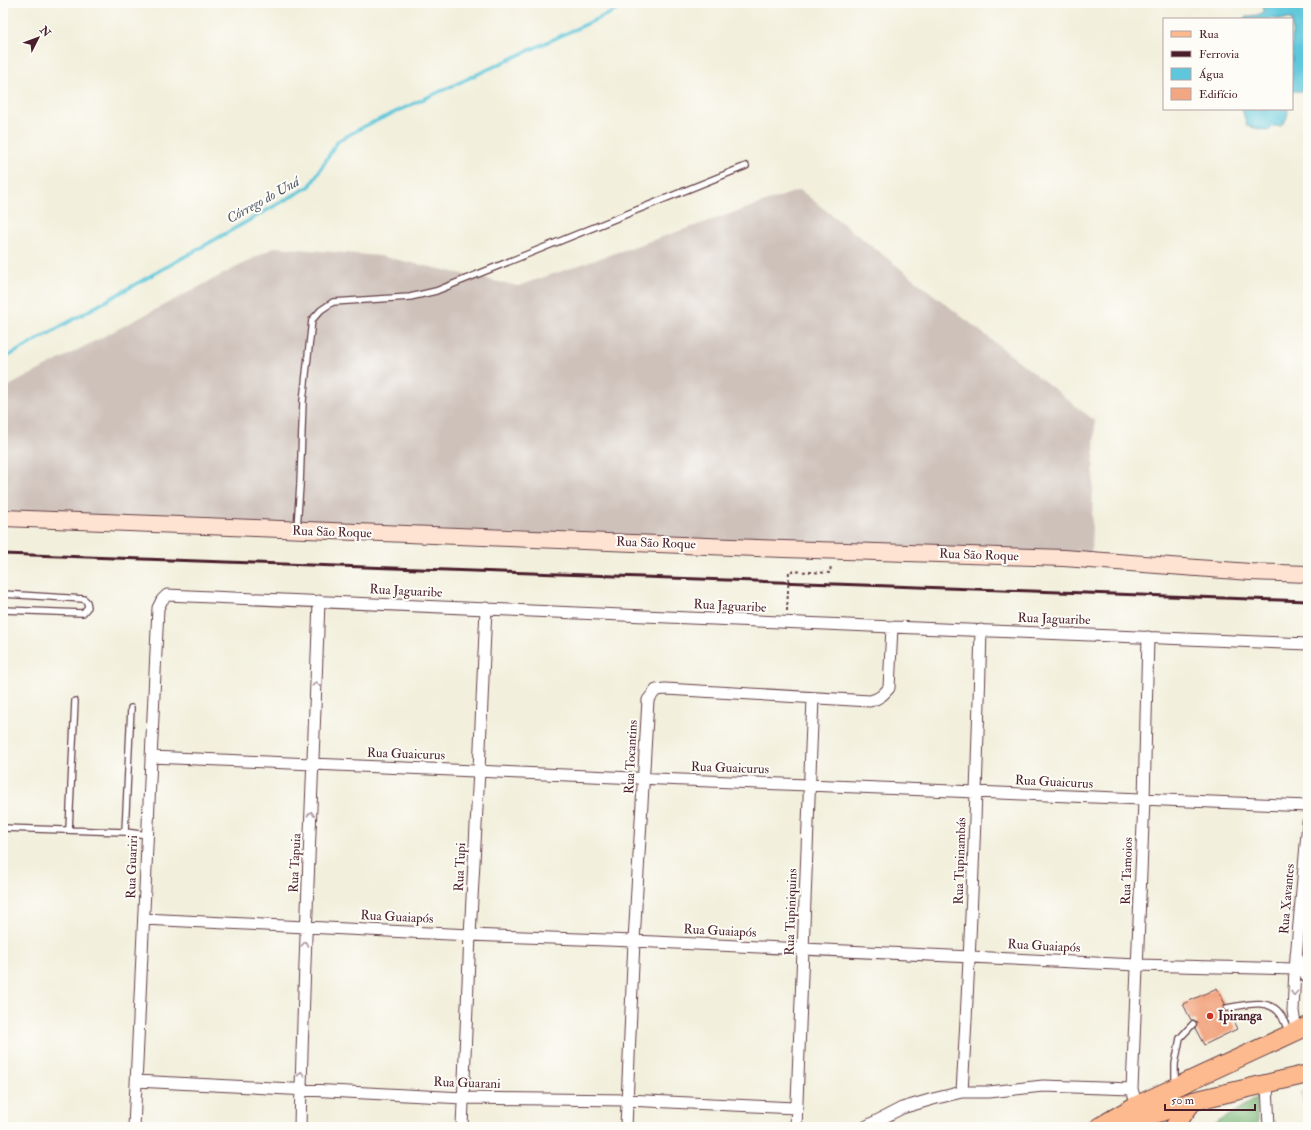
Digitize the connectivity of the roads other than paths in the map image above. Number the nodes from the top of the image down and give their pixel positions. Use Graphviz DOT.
graph roads {
  1 [pos="746,166"];
  2 [pos="3,518"];
  3 [pos="296,530"];
  4 [pos="1308,574"];
  5 [pos="3,594"];
  6 [pos="319,601"];
  7 [pos="158,608"];
  8 [pos="486,608"];
  9 [pos="3,610"];
  10 [pos="892,627"];
  11 [pos="980,630"];
  12 [pos="1148,637"];
  13 [pos="1308,644"];
  14 [pos="813,698"];
  15 [pos="75,701"];
  16 [pos="131,708"];
  17 [pos="151,757"];
  18 [pos="314,765"];
  19 [pos="479,771"];
  20 [pos="643,778"];
  21 [pos="810,785"];
  22 [pos="976,792"];
  23 [pos="1144,800"];
  24 [pos="1308,806"];
  25 [pos="1308,822"];
  26 [pos="3,828"];
  27 [pos="69,830"];
  28 [pos="125,832"];
  29 [pos="148,835"];
  30 [pos="144,919"];
  31 [pos="305,927"];
  32 [pos="470,935"];
  33 [pos="634,941"];
  34 [pos="803,949"];
  35 [pos="1296,955"];
  36 [pos="970,956"];
  37 [pos="1137,965"];
  38 [pos="1295,969"];
  39 [pos="1308,980"];
  40 [pos="1227,1008"];
  41 [pos="1293,1011"];
  42 [pos="1280,1014"];
  43 [pos="1194,1024"];
  44 [pos="1298,1030"];
  45 [pos="1306,1077"];
  46 [pos="136,1081"];
  47 [pos="1267,1085"];
  48 [pos="1174,1088"];
  49 [pos="300,1090"];
  50 [pos="962,1092"];
  51 [pos="463,1098"];
  52 [pos="627,1100"];
  53 [pos="1193,1101"];
  54 [pos="1136,1104"];
  55 [pos="796,1108"];
  56 [pos="134,1127"];
  57 [pos="300,1127"];
  58 [pos="462,1127"];
  59 [pos="626,1127"];
  60 [pos="796,1127"];
  61 [pos="865,1127"];
  62 [pos="1099,1127"];
  63 [pos="1120,1127"];
  64 [pos="1174,1127"];
  65 [pos="1269,1127"];
  1 -- 3 [label="lane"];
  2 -- 3 [label="street, Rua São Roque"];
  3 -- 4 [label="street, Rua São Roque"];
  5 -- 9 [label="lane"];
  6 -- 7 [label="street, Rua Jaguaribe"];
  6 -- 8 [label="street, Rua Jaguaribe"];
  18 -- 6 [label="street, Rua Tapuia, one-way"];
  7 -- 17 [label="street, Rua Guariri"];
  8 -- 10 [label="street, Rua Jaguaribe"];
  8 -- 19 [label="street, Rua Tupi"];
  10 -- 11 [label="street, Rua Jaguaribe"];
  10 -- 14 [label="street, Rua Tocantins"];
  11 -- 12 [label="street, Rua Jaguaribe"];
  11 -- 22 [label="street, Rua Tupinambás"];
  12 -- 13 [label="street, Rua Jaguaribe"];
  12 -- 23 [label="street, Rua Tamoios"];
  14 -- 20 [label="street, Rua Tocantins"];
  14 -- 21 [label="street, Rua Tupiniquins"];
  15 -- 27 [label="lane"];
  16 -- 28 [label="lane"];
  17 -- 18 [label="street, Rua Guaicurus"];
  17 -- 29 [label="street, Rua Guariri"];
  18 -- 19 [label="street, Rua Guaicurus"];
  31 -- 18 [label="street, Rua Tapuia, one-way"];
  19 -- 20 [label="street, Rua Guaicurus"];
  19 -- 32 [label="street, Rua Tupi"];
  20 -- 21 [label="street, Rua Guaicurus"];
  20 -- 33 [label="street, Rua Tocantins"];
  21 -- 22 [label="street, Rua Guaicurus"];
  21 -- 34 [label="street, Rua Tupiniquins"];
  22 -- 23 [label="street, Rua Guaicurus"];
  22 -- 36 [label="street, Rua Tupinambás"];
  23 -- 24 [label="street, Rua Guaicurus"];
  23 -- 37 [label="street, Rua Tamoios"];
  25 -- 35 [label="street, Rua Xavantes"];
  26 -- 27 [label="lane"];
  27 -- 28 [label="lane"];
  28 -- 29 [label="lane"];
  29 -- 30 [label="street, Rua Guariri"];
  30 -- 31 [label="street, Rua Guaiapós"];
  30 -- 46 [label="street, Rua Guariri"];
  31 -- 32 [label="street, Rua Guaiapós"];
  49 -- 31 [label="street, Rua Tapuia, one-way"];
  32 -- 33 [label="street, Rua Guaiapós"];
  32 -- 51 [label="street, Rua Tupi"];
  33 -- 34 [label="street, Rua Guaiapós"];
  33 -- 52 [label="street, Rua Tocantins"];
  34 -- 36 [label="street, Rua Guaiapós"];
  34 -- 55 [label="street, Rua Tupiniquins"];
  35 -- 38 [label="street, Rua Xavantes"];
  35 -- 39 [label="street"];
  36 -- 37 [label="street, Rua Guaiapós"];
  36 -- 50 [label="street, Rua Tupinambás"];
  37 -- 38 [label="street, Rua Guaiapós"];
  37 -- 54 [label="street, Rua Tamoios"];
  38 -- 41 [label="street, Rua Xavantes, one-way"];
  40 -- 42 [label="lane"];
  41 -- 42 [label="lane"];
  41 -- 44 [label="street, Rua Xavantes"];
  42 -- 44 [label="lane"];
  43 -- 48 [label="lane"];
  44 -- 48 [label="main road"];
  45 -- 47 [label="main road"];
  46 -- 49 [label="street, Rua Guarani"];
  46 -- 56 [label="street, Rua Guariri"];
  47 -- 53 [label="main road"];
  47 -- 65 [label="street"];
  48 -- 54 [label="main road"];
  49 -- 51 [label="street, Rua Guarani"];
  49 -- 57 [label="street, Rua Tapuia"];
  50 -- 54 [label="street"];
  50 -- 61 [label="street"];
  51 -- 52 [label="street, Rua Guarani"];
  51 -- 58 [label="street, Rua Tupi"];
  52 -- 55 [label="street, Rua Guarani"];
  52 -- 59 [label="street, Rua Tocantins"];
  53 -- 54 [label="main road"];
  53 -- 64 [label="main road"];
  54 -- 62 [label="main road"];
  54 -- 63 [label="main road"];
  55 -- 60 [label="street, Rua Tupiniquins"];
}
